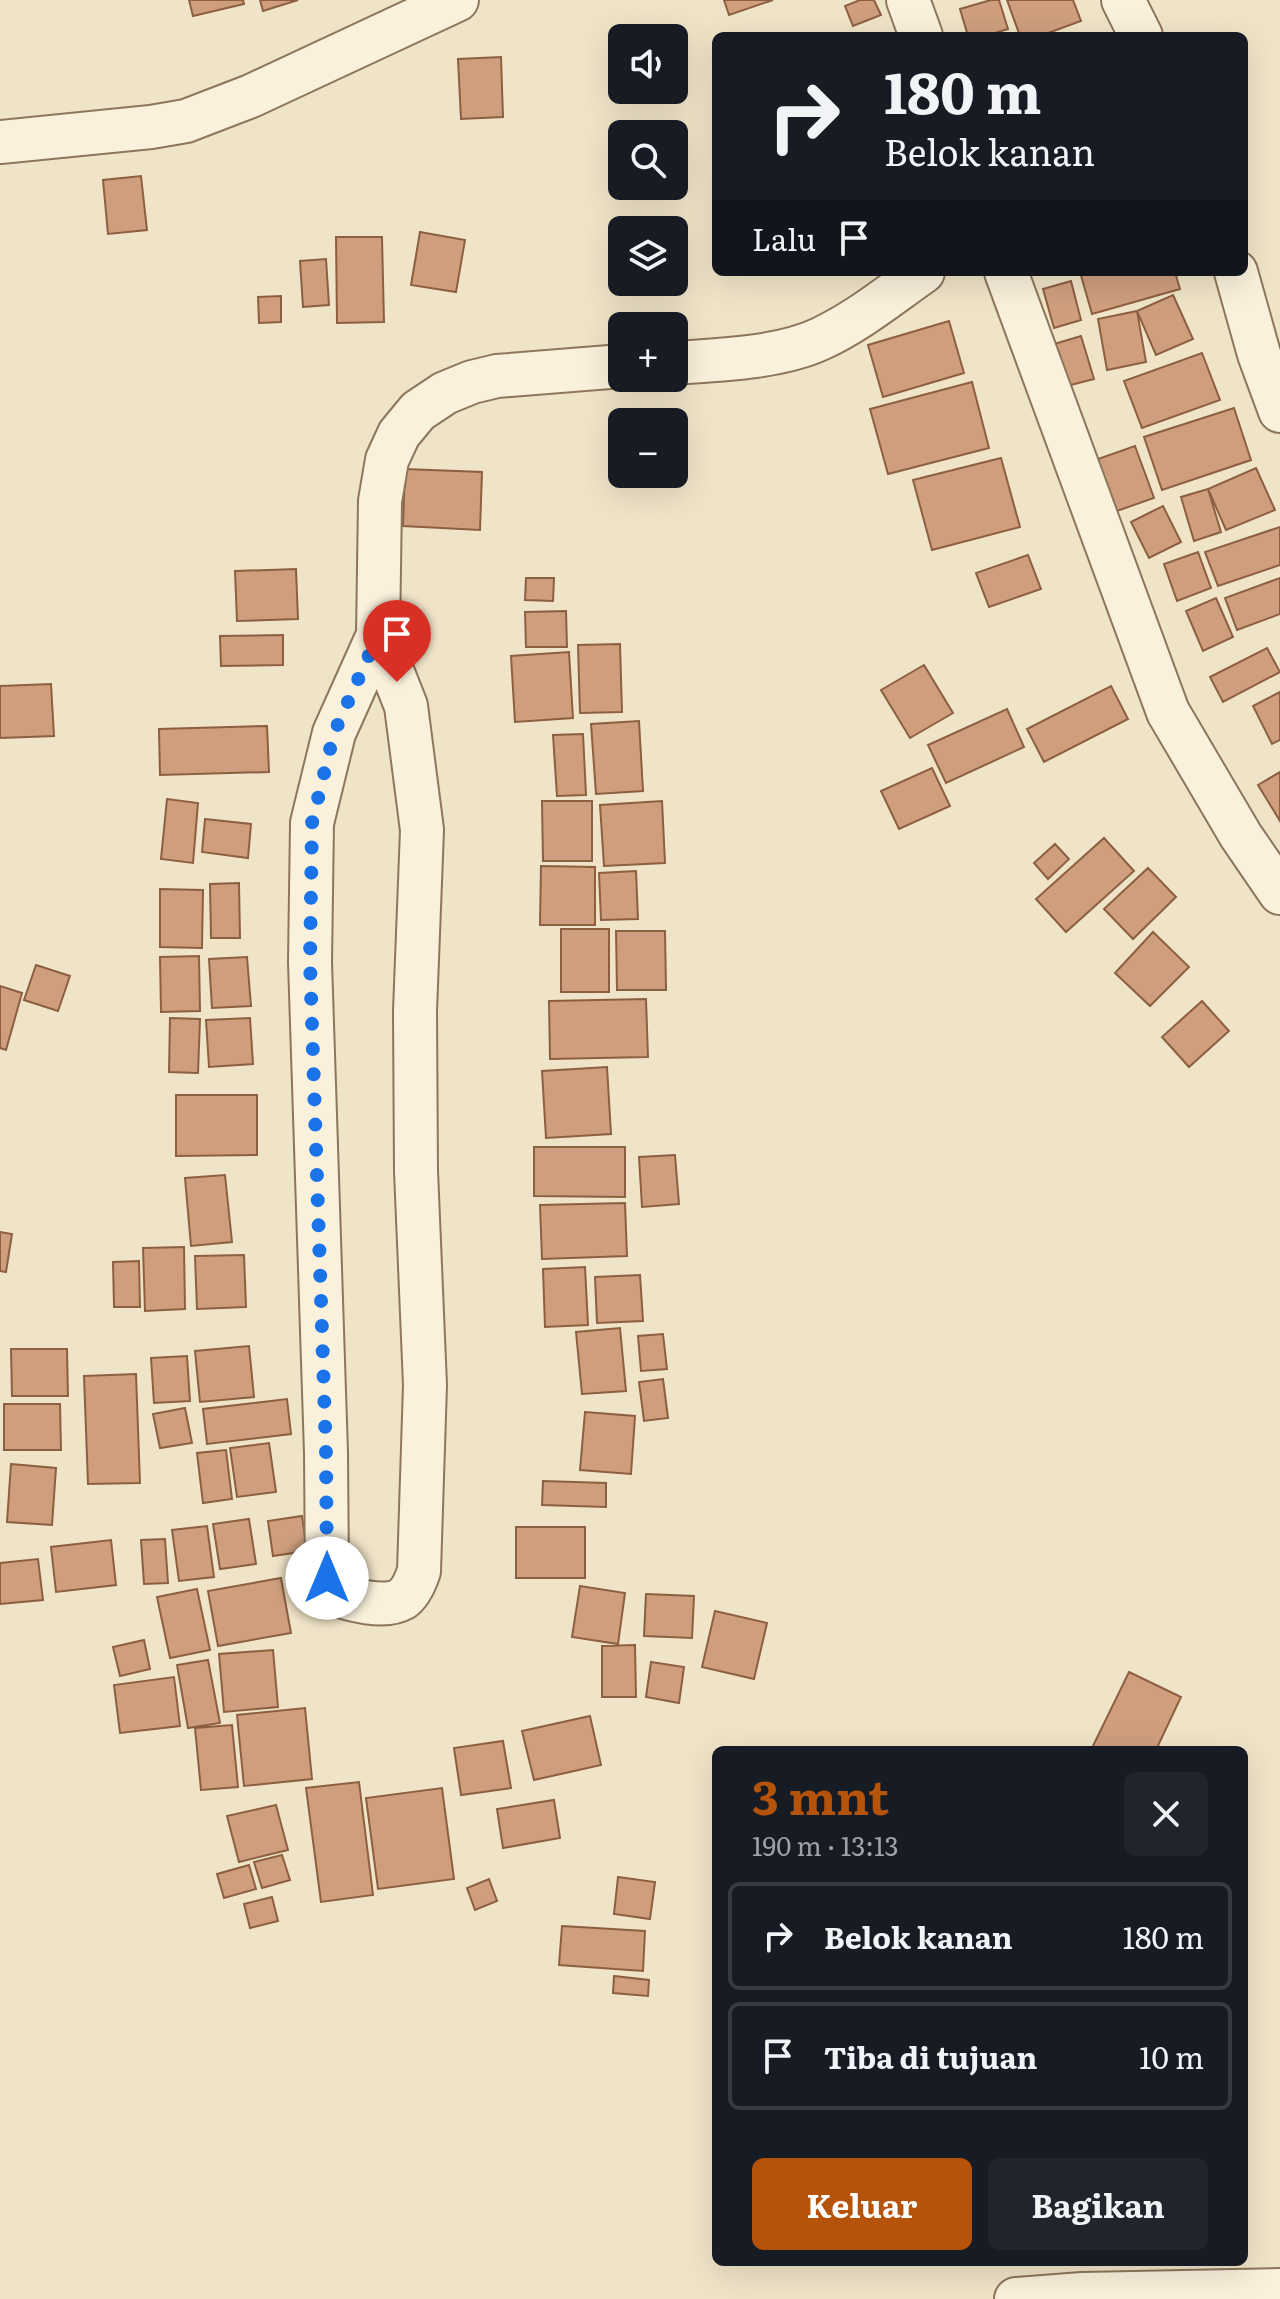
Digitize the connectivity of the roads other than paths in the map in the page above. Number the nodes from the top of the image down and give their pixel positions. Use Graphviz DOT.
graph roads {
  1 [pos="457,0"];
  2 [pos="908,0"];
  3 [pos="1123,0"];
  4 [pos="920,32"];
  5 [pos="1139,32"];
  6 [pos="0,142"];
  7 [pos="917,276"];
  8 [pos="1007,276"];
  9 [pos="1237,276"];
  10 [pos="688,361"];
  11 [pos="608,367"];
  12 [pos="1280,411"];
  13 [pos="378,635"];
  14 [pos="1280,893"];
  15 [pos="1280,2290"];
  16 [pos="1082,2296"];
  17 [pos="1016,2299"];
  1 -- 6 [label="street"];
  2 -- 4 [label="street"];
  3 -- 5 [label="street"];
  7 -- 10 [label="street"];
  8 -- 14 [label="street"];
  9 -- 12 [label="street"];
  11 -- 13 [label="street"];
  13 -- 13 [label="street"];
  15 -- 16 [label="street"];
  16 -- 17 [label="street"];
}
